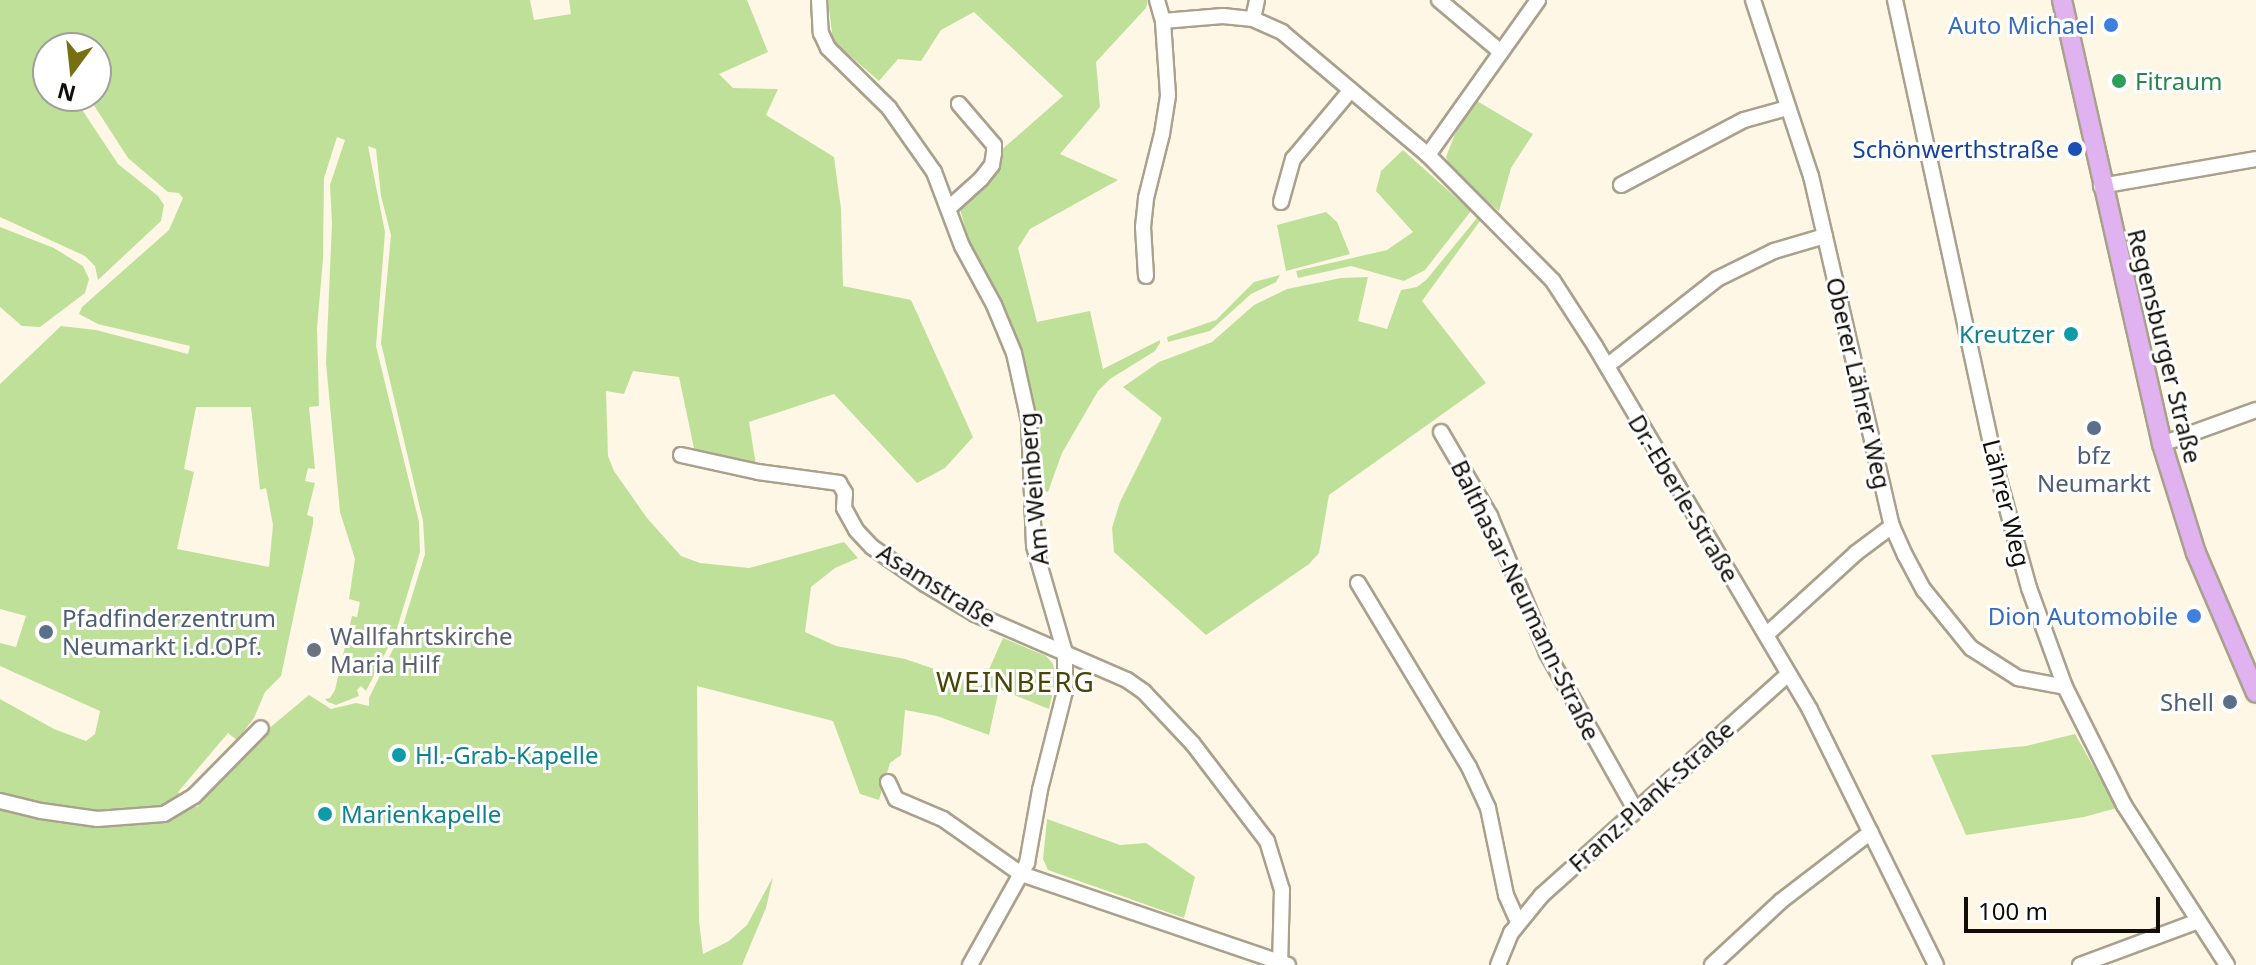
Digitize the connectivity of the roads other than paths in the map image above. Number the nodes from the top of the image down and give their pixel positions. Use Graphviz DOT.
graph roads {
  1 [pos="819,0"];
  2 [pos="1157,0"];
  3 [pos="1257,0"];
  4 [pos="1439,0"];
  5 [pos="1538,0"];
  6 [pos="1753,0"];
  7 [pos="1895,0"];
  8 [pos="2062,0"];
  9 [pos="1253,19"];
  10 [pos="1163,21"];
  11 [pos="1501,52"];
  12 [pos="1351,90"];
  13 [pos="959,104"];
  14 [pos="1787,108"];
  15 [pos="1428,155"];
  16 [pos="2256,159"];
  17 [pos="1621,185"];
  18 [pos="2101,186"];
  19 [pos="1281,202"];
  20 [pos="950,207"];
  21 [pos="1825,236"];
  22 [pos="1146,276"];
  23 [pos="1607,366"];
  24 [pos="2256,410"];
  25 [pos="1441,432"];
  26 [pos="2162,444"];
  27 [pos="681,455"];
  28 [pos="1892,526"];
  29 [pos="1358,583"];
  30 [pos="1766,635"];
  31 [pos="1065,653"];
  32 [pos="1787,675"];
  33 [pos="2065,687"];
  34 [pos="2256,693"];
  35 [pos="261,728"];
  36 [pos="888,782"];
  37 [pos="0,801"];
  38 [pos="1635,809"];
  39 [pos="1871,832"];
  40 [pos="1021,874"];
  41 [pos="2198,921"];
  42 [pos="1518,922"];
  43 [pos="1283,964"];
  44 [pos="970,965"];
  45 [pos="1498,965"];
  46 [pos="1712,965"];
  47 [pos="1936,965"];
  48 [pos="2080,965"];
  49 [pos="2227,965"];
  1 -- 20 [label="street, Am Weinberg"];
  2 -- 10 [label="street"];
  3 -- 9 [label="street"];
  4 -- 11 [label="street"];
  5 -- 11 [label="street"];
  6 -- 14 [label="street, Oberer Lährer Weg"];
  7 -- 33 [label="street, Lährer Weg"];
  8 -- 18 [label="main road, Regensburger Straße"];
  9 -- 10 [label="street, Dr.-Eberle-Straße"];
  9 -- 12 [label="street, Dr.-Eberle-Straße"];
  10 -- 22 [label="street"];
  11 -- 15 [label="street"];
  12 -- 15 [label="street, Dr.-Eberle-Straße"];
  12 -- 19 [label="street"];
  13 -- 20 [label="street"];
  14 -- 17 [label="street"];
  14 -- 21 [label="street, Oberer Lährer Weg"];
  15 -- 23 [label="street, Dr.-Eberle-Straße"];
  16 -- 18 [label="street"];
  18 -- 26 [label="main road, Regensburger Straße"];
  20 -- 31 [label="street, Am Weinberg"];
  21 -- 23 [label="street"];
  21 -- 28 [label="street, Oberer Lährer Weg"];
  23 -- 30 [label="street, Dr.-Eberle-Straße"];
  24 -- 26 [label="street"];
  25 -- 38 [label="street, Balthasar-Neumann-Straße"];
  26 -- 34 [label="main road, Regensburger Straße"];
  27 -- 31 [label="street, Asamstraße"];
  28 -- 30 [label="street"];
  28 -- 33 [label="street, Oberer Lährer Weg"];
  29 -- 42 [label="street"];
  30 -- 32 [label="street, Dr.-Eberle-Straße"];
  31 -- 40 [label="street, Am Weinberg"];
  31 -- 43 [label="street, Asamstraße"];
  32 -- 38 [label="street, Franz-Plank-Straße"];
  32 -- 39 [label="street, Dr.-Eberle-Straße"];
  33 -- 41 [label="street, Lährer Weg"];
  35 -- 37 [label="street"];
  36 -- 40 [label="street"];
  38 -- 42 [label="street, Franz-Plank-Straße"];
  39 -- 46 [label="street"];
  39 -- 47 [label="street, Dr.-Eberle-Straße"];
  40 -- 43 [label="street"];
  40 -- 44 [label="street, Am Weinberg"];
  41 -- 48 [label="street"];
  41 -- 49 [label="street, Lährer Weg"];
  42 -- 45 [label="street, Franz-Plank-Straße"];
}
